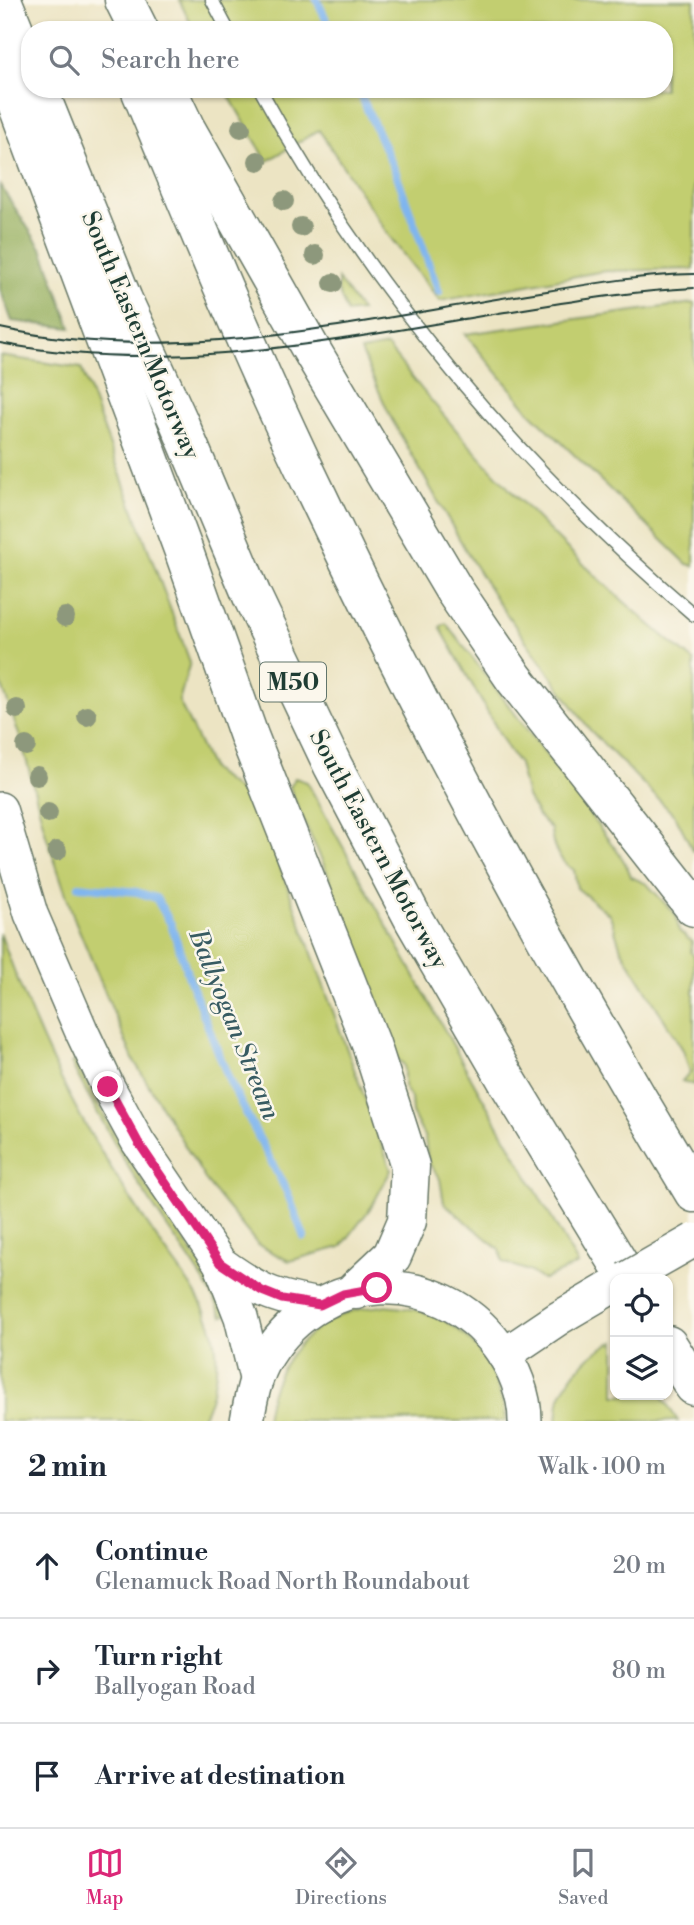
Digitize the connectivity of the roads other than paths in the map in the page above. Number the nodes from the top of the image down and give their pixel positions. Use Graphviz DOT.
graph roads {
  1 [pos="2,0"];
  2 [pos="103,0"];
  3 [pos="124,0"];
  4 [pos="212,0"];
  5 [pos="111,21"];
  6 [pos="134,21"];
  7 [pos="223,21"];
  8 [pos="21,47"];
  9 [pos="0,58"];
  10 [pos="42,98"];
  11 [pos="144,98"];
  12 [pos="171,98"];
  13 [pos="265,98"];
  14 [pos="694,615"];
  15 [pos="0,809"];
  16 [pos="694,907"];
  17 [pos="694,1193"];
  18 [pos="694,1240"];
  19 [pos="220,1263"];
  20 [pos="624,1274"];
  21 [pos="636,1274"];
  22 [pos="610,1288"];
  23 [pos="356,1290"];
  24 [pos="320,1305"];
  25 [pos="673,1353"];
  26 [pos="505,1354"];
  27 [pos="256,1378"];
  28 [pos="694,1386"];
  29 [pos="247,1421"];
  30 [pos="525,1421"];
  1 -- 8 [label="highway"];
  2 -- 5 [label="highway"];
  3 -- 6 [label="highway"];
  4 -- 7 [label="lane"];
  9 -- 23 [label="highway"];
  10 -- 20 [label="highway, South Eastern Motorway / M50"];
  11 -- 17 [label="highway"];
  12 -- 16 [label="highway"];
  13 -- 14 [label="lane"];
  15 -- 19 [label="street"];
  18 -- 21 [label="street, bridge"];
  19 -- 24 [label="street"];
  19 -- 27 [label="street"];
  22 -- 26 [label="street"];
  23 -- 24 [label="street"];
  23 -- 26 [label="street"];
  24 -- 27 [label="street"];
  25 -- 28 [label="highway"];
  26 -- 30 [label="street"];
  27 -- 29 [label="street"];
}
